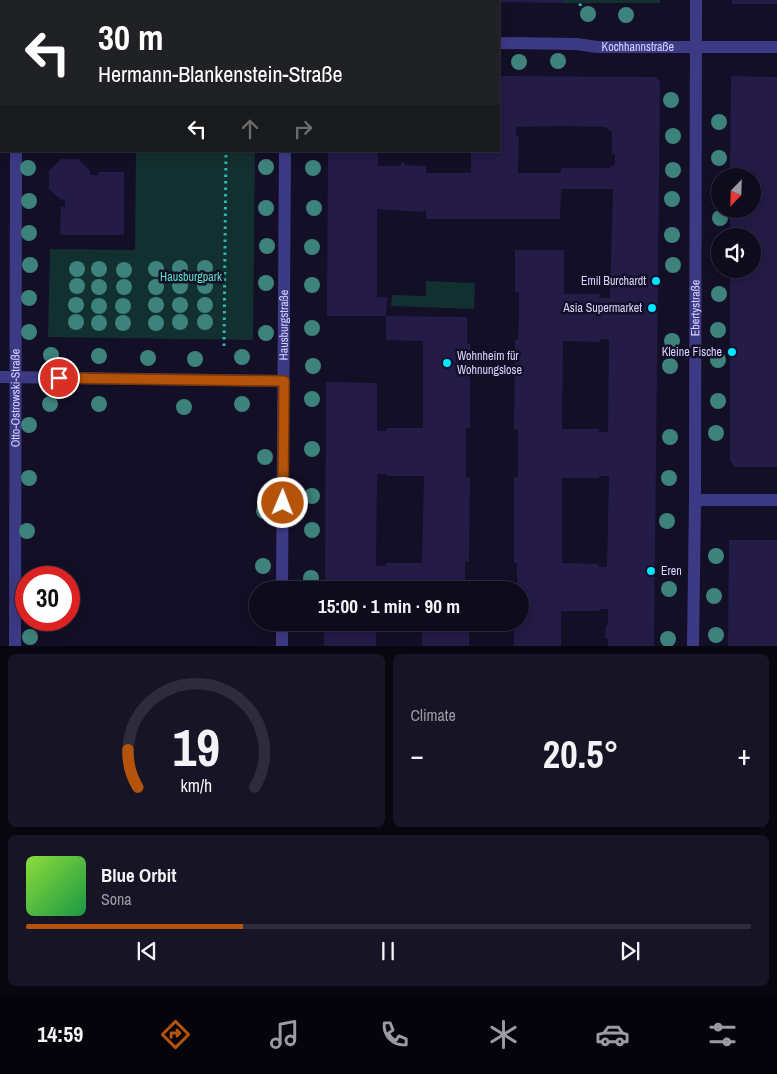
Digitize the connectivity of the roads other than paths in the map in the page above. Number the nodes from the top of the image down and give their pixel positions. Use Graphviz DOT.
graph roads {
  1 [pos="696,0"];
  2 [pos="500,43"];
  3 [pos="695,47"];
  4 [pos="777,47"];
  5 [pos="16,152"];
  6 [pos="285,152"];
  7 [pos="0,377"];
  8 [pos="16,377"];
  9 [pos="284,381"];
  10 [pos="695,500"];
  11 [pos="777,500"];
  12 [pos="282,581"];
  13 [pos="282,631"];
  14 [pos="15,646"];
  15 [pos="282,646"];
  16 [pos="693,646"];
  1 -- 3 [label="street, Ebertystraße"];
  2 -- 3 [label="street, Kochhannstraße"];
  3 -- 4 [label="street, Kochhannstraße"];
  3 -- 10 [label="street, Ebertystraße"];
  5 -- 8 [label="street, Otto-Ostrowski-Straße"];
  6 -- 9 [label="street, Hausburgstraße"];
  7 -- 8 [label="street"];
  8 -- 9 [label="street"];
  8 -- 14 [label="street, Otto-Ostrowski-Straße"];
  9 -- 12 [label="street, Hausburgstraße"];
  10 -- 11 [label="street"];
  10 -- 16 [label="street, Ebertystraße"];
  13 -- 15 [label="street"];
}
